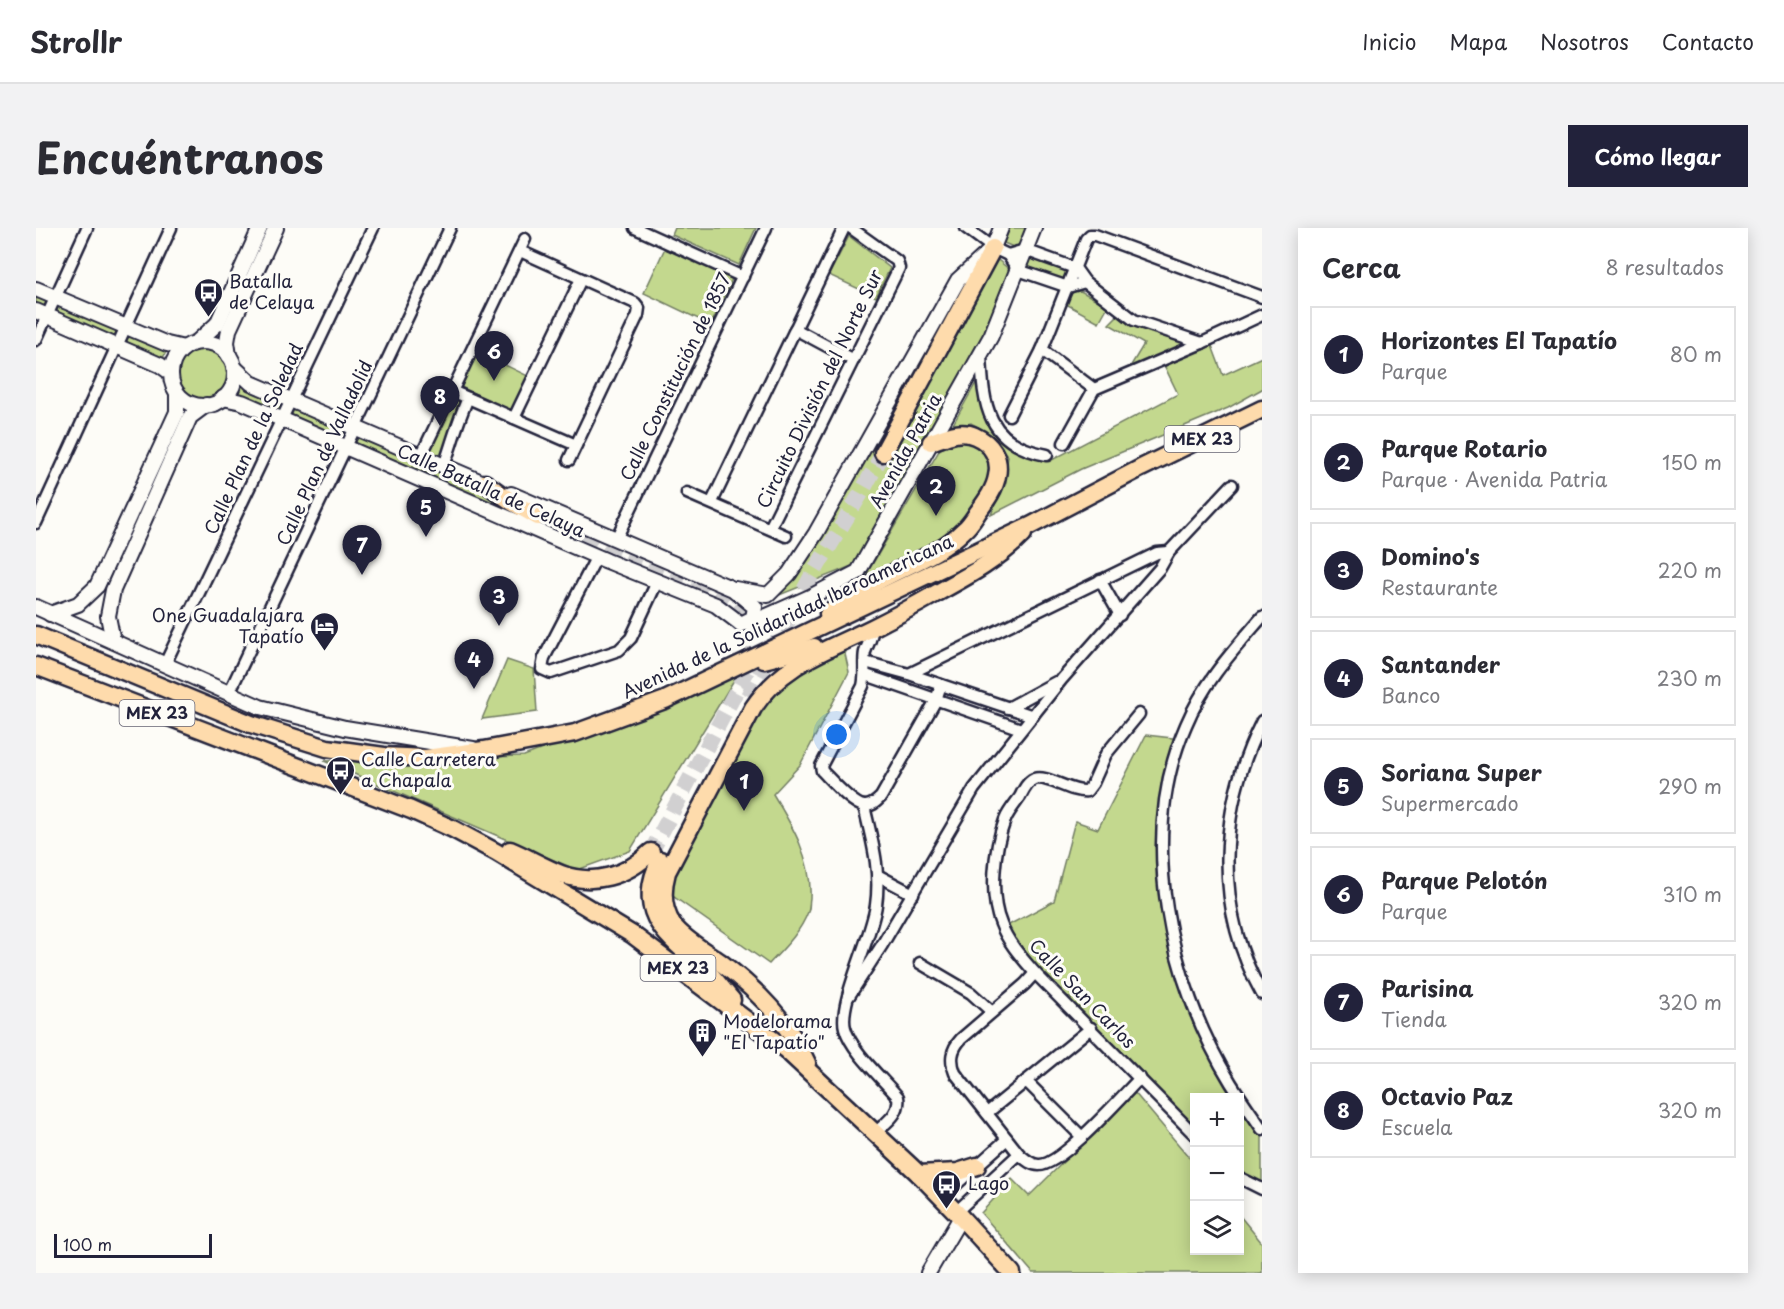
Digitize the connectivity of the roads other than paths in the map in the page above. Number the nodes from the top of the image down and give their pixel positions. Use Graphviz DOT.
graph roads {
  1 [pos="87,228"];
  2 [pos="171,228"];
  3 [pos="260,228"];
  4 [pos="276,228"];
  5 [pos="373,228"];
  6 [pos="450,228"];
  7 [pos="635,228"];
  8 [pos="766,228"];
  9 [pos="844,228"];
  10 [pos="966,228"];
  11 [pos="1001,228"];
  12 [pos="1034,228"];
  13 [pos="856,230"];
  14 [pos="525,239"];
  15 [pos="1025,250"];
  16 [pos="520,251"];
  17 [pos="1000,252"];
  18 [pos="1076,268"];
  19 [pos="1018,270"];
  20 [pos="743,277"];
  21 [pos="581,279"];
  22 [pos="1085,282"];
  23 [pos="1068,287"];
  24 [pos="36,289"];
  25 [pos="56,297"];
  26 [pos="1262,297"];
  27 [pos="41,314"];
  28 [pos="1262,315"];
  29 [pos="126,327"];
  30 [pos="795,329"];
  31 [pos="36,340"];
  32 [pos="1202,343"];
  33 [pos="190,345"];
  34 [pos="117,346"];
  35 [pos="1042,350"];
  36 [pos="981,354"];
  37 [pos="853,360"];
  38 [pos="231,361"];
  39 [pos="171,373"];
  40 [pos="1094,389"];
  41 [pos="452,391"];
  42 [pos="177,393"];
  43 [pos="223,398"];
  44 [pos="468,398"];
  45 [pos="291,400"];
  46 [pos="206,405"];
  47 [pos="1262,409"];
  48 [pos="1009,416"];
  49 [pos="514,418"];
  50 [pos="282,419"];
  51 [pos="356,428"];
  52 [pos="931,442"];
  53 [pos="1064,443"];
  54 [pos="576,445"];
  55 [pos="346,447"];
  56 [pos="883,453"];
  57 [pos="1047,455"];
  58 [pos="421,456"];
  59 [pos="569,460"];
  60 [pos="444,466"];
  61 [pos="485,483"];
  62 [pos="1232,485"];
  63 [pos="687,493"];
  64 [pos="712,502"];
  65 [pos="538,517"];
  66 [pos="36,523"];
  67 [pos="1030,526"];
  68 [pos="770,528"];
  69 [pos="786,536"];
  70 [pos="616,539"];
  71 [pos="1169,552"];
  72 [pos="597,556"];
  73 [pos="1100,580"];
  74 [pos="657,582"];
  75 [pos="733,589"];
  76 [pos="36,608"];
  77 [pos="50,614"];
  78 [pos="1120,615"];
  79 [pos="1262,617"];
  80 [pos="741,624"];
  81 [pos="872,628"];
  82 [pos="807,631"];
  83 [pos="36,635"];
  84 [pos="113,641"];
  85 [pos="841,641"];
  86 [pos="866,662"];
  87 [pos="165,664"];
  88 [pos="39,667"];
  89 [pos="729,669"];
  90 [pos="909,674"];
  91 [pos="866,675"];
  92 [pos="1062,679"];
  93 [pos="941,685"];
  94 [pos="229,693"];
  95 [pos="936,700"];
  96 [pos="1008,708"];
  97 [pos="1139,714"];
  98 [pos="1033,716"];
  99 [pos="1262,721"];
  100 [pos="1021,729"];
  101 [pos="484,750"];
  102 [pos="864,806"];
  103 [pos="453,829"];
  104 [pos="879,876"];
  105 [pos="913,894"];
  106 [pos="869,937"];
  107 [pos="882,945"];
  108 [pos="920,963"];
  109 [pos="1035,973"];
  110 [pos="1262,994"];
  111 [pos="849,996"];
  112 [pos="992,1012"];
  113 [pos="749,1022"];
  114 [pos="1091,1028"];
  115 [pos="810,1072"];
  116 [pos="1140,1078"];
  117 [pos="1026,1081"];
  118 [pos="987,1113"];
  119 [pos="1262,1129"];
  120 [pos="1190,1130"];
  121 [pos="874,1133"];
  122 [pos="1082,1137"];
  123 [pos="1007,1139"];
  124 [pos="1019,1154"];
  125 [pos="977,1166"];
  126 [pos="919,1174"];
  127 [pos="1244,1180"];
  128 [pos="1262,1189"];
  129 [pos="942,1197"];
  130 [pos="959,1214"];
  131 [pos="928,1273"];
  132 [pos="1012,1273"];
  1 -- 25 [label="street"];
  2 -- 29 [label="street"];
  3 -- 33 [label="street"];
  4 -- 38 [label="street"];
  5 -- 45 [label="street, Calle Plan de la Soledad"];
  6 -- 51 [label="street, Calle Plan de Valladolid"];
  7 -- 20 [label="street"];
  8 -- 20 [label="street, Calle Constitución de 1857"];
  9 -- 30 [label="street"];
  10 -- 17 [label="street"];
  11 -- 17 [label="street"];
  12 -- 15 [label="street, Avenida Patria"];
  13 -- 37 [label="street, Circuito División del Norte Sur"];
  14 -- 16 [label="street"];
  15 -- 17 [label="street"];
  15 -- 18 [label="street"];
  15 -- 19 [label="street, Avenida Patria"];
  16 -- 21 [label="street"];
  16 -- 41 [label="street"];
  17 -- 19 [label="street"];
  17 -- 56 [label="highway"];
  17 -- 75 [label="street"];
  18 -- 22 [label="street"];
  18 -- 23 [label="street"];
  18 -- 26 [label="street"];
  19 -- 23 [label="street"];
  19 -- 36 [label="street, Avenida Patria"];
  20 -- 70 [label="street, Calle Constitución de 1857"];
  21 -- 49 [label="street"];
  21 -- 54 [label="street"];
  22 -- 23 [label="street"];
  22 -- 32 [label="street"];
  23 -- 35 [label="street"];
  24 -- 25 [label="street"];
  25 -- 27 [label="street"];
  25 -- 29 [label="street"];
  27 -- 31 [label="street"];
  27 -- 34 [label="street"];
  28 -- 32 [label="street"];
  29 -- 33 [label="street"];
  29 -- 34 [label="street"];
  30 -- 37 [label="street"];
  30 -- 64 [label="street"];
  32 -- 40 [label="street"];
  33 -- 38 [label="street"];
  33 -- 39 [label="street"];
  34 -- 39 [label="street"];
  34 -- 66 [label="street"];
  35 -- 40 [label="street"];
  35 -- 48 [label="street"];
  36 -- 52 [label="street, Avenida Patria"];
  36 -- 57 [label="street"];
  37 -- 68 [label="street, Circuito División del Norte Sur"];
  38 -- 43 [label="street"];
  38 -- 45 [label="street, Calle Batalla de Celaya"];
  39 -- 42 [label="street"];
  40 -- 53 [label="street"];
  41 -- 44 [label="street"];
  41 -- 58 [label="street"];
  42 -- 46 [label="street"];
  42 -- 77 [label="street"];
  43 -- 46 [label="street"];
  43 -- 50 [label="street, Calle Batalla de Celaya"];
  44 -- 49 [label="street"];
  44 -- 60 [label="street"];
  45 -- 50 [label="street, Calle Plan de la Soledad"];
  45 -- 51 [label="street, Calle Batalla de Celaya"];
  46 -- 84 [label="street"];
  47 -- 67 [label="highway, Avenida de la Solidaridad Iberoamericana / MEX 23"];
  49 -- 54 [label="street"];
  50 -- 55 [label="street, Calle Batalla de Celaya"];
  50 -- 87 [label="street, Calle Plan de la Soledad"];
  51 -- 55 [label="street, Calle Plan de Valladolid"];
  51 -- 58 [label="street, Calle Batalla de Celaya"];
  52 -- 80 [label="street, Avenida Patria"];
  52 -- 82 [label="highway"];
  54 -- 59 [label="street"];
  55 -- 72 [label="street, Calle Batalla de Celaya"];
  55 -- 94 [label="street, Calle Plan de Valladolid"];
  58 -- 60 [label="street, Calle Batalla de Celaya"];
  60 -- 61 [label="street, Calle Batalla de Celaya"];
  61 -- 65 [label="highway"];
  61 -- 70 [label="street, Calle Batalla de Celaya"];
  62 -- 71 [label="street"];
  63 -- 64 [label="street"];
  64 -- 68 [label="street"];
  67 -- 81 [label="highway"];
  67 -- 82 [label="highway, Avenida de la Solidaridad Iberoamericana / MEX 23"];
  68 -- 69 [label="street"];
  70 -- 75 [label="street, Calle Batalla de Celaya"];
  71 -- 73 [label="street"];
  71 -- 78 [label="street"];
  72 -- 74 [label="street, Calle Batalla de Celaya"];
  72 -- 74 [label="street"];
  73 -- 78 [label="street"];
  73 -- 90 [label="street"];
  74 -- 80 [label="street, Calle Batalla de Celaya"];
  75 -- 80 [label="street"];
  76 -- 77 [label="street"];
  77 -- 84 [label="street"];
  78 -- 92 [label="street"];
  79 -- 119 [label="street"];
  81 -- 85 [label="highway"];
  81 -- 86 [label="street"];
  82 -- 89 [label="highway, Avenida de la Solidaridad Iberoamericana / MEX 23"];
  83 -- 101 [label="highway, Avenida de la Solidaridad Iberoamericana / MEX 23"];
  84 -- 87 [label="street"];
  85 -- 89 [label="highway"];
  85 -- 115 [label="highway"];
  86 -- 90 [label="street"];
  86 -- 91 [label="street"];
  87 -- 94 [label="street"];
  88 -- 103 [label="highway, MEX 23"];
  89 -- 101 [label="highway, Avenida de la Solidaridad Iberoamericana / MEX 23"];
  90 -- 93 [label="street"];
  91 -- 95 [label="street"];
  91 -- 102 [label="street"];
  92 -- 96 [label="street"];
  92 -- 98 [label="street"];
  93 -- 95 [label="street"];
  93 -- 96 [label="street"];
  94 -- 101 [label="street"];
  95 -- 100 [label="street"];
  95 -- 102 [label="street"];
  96 -- 98 [label="street"];
  97 -- 109 [label="street, Calle San Carlos"];
  98 -- 100 [label="street"];
  99 -- 110 [label="street"];
  100 -- 105 [label="street"];
  102 -- 104 [label="street"];
  103 -- 113 [label="highway, MEX 23"];
  103 -- 113 [label="highway"];
  104 -- 105 [label="street"];
  104 -- 106 [label="street"];
  105 -- 107 [label="street"];
  106 -- 107 [label="street"];
  106 -- 111 [label="street"];
  107 -- 111 [label="street"];
  108 -- 112 [label="street"];
  109 -- 112 [label="street"];
  109 -- 114 [label="street, Calle San Carlos"];
  111 -- 121 [label="street"];
  112 -- 118 [label="street"];
  113 -- 115 [label="highway, MEX 23"];
  114 -- 116 [label="street, Calle San Carlos"];
  114 -- 117 [label="street"];
  115 -- 121 [label="highway, MEX 23"];
  116 -- 120 [label="street, Calle San Carlos"];
  116 -- 122 [label="street"];
  117 -- 118 [label="street"];
  117 -- 122 [label="street"];
  118 -- 123 [label="street"];
  121 -- 126 [label="highway, MEX 23"];
  122 -- 124 [label="street"];
  123 -- 124 [label="street"];
  123 -- 125 [label="street"];
  124 -- 130 [label="street"];
  125 -- 126 [label="highway"];
  125 -- 129 [label="street"];
  126 -- 129 [label="highway, MEX 23"];
  127 -- 128 [label="street"];
  129 -- 130 [label="highway, MEX 23"];
  130 -- 131 [label="street"];
  130 -- 132 [label="highway, MEX 23"];
}
